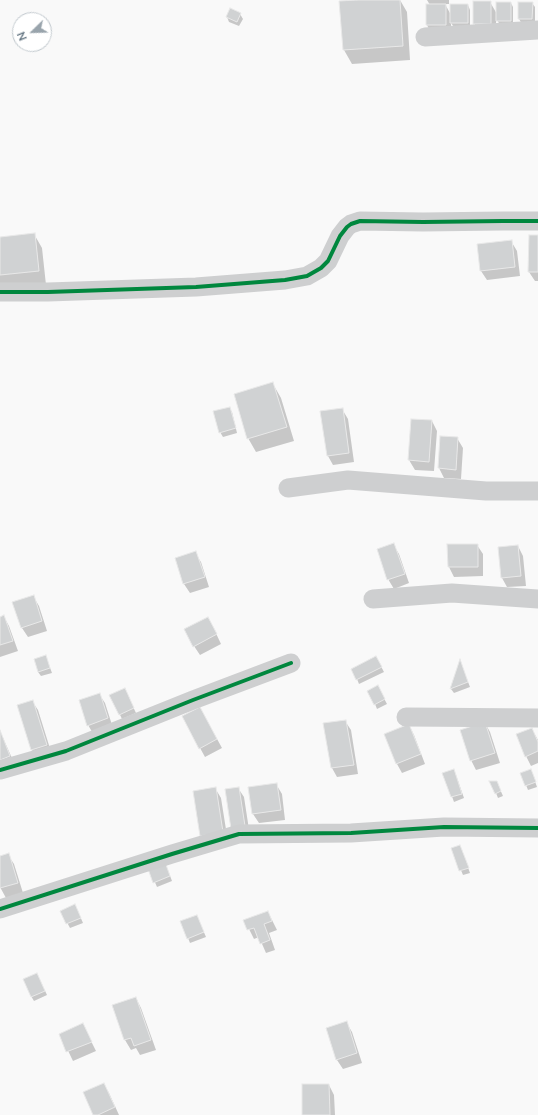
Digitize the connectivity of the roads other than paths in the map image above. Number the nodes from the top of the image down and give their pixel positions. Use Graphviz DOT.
graph roads {
  1 [pos="538,30"];
  2 [pos="425,37"];
  3 [pos="538,221"];
  4 [pos="0,292"];
  5 [pos="288,488"];
  6 [pos="538,491"];
  7 [pos="373,599"];
  8 [pos="538,599"];
  9 [pos="292,663"];
  10 [pos="406,717"];
  11 [pos="538,718"];
  12 [pos="0,770"];
  13 [pos="538,828"];
  14 [pos="0,909"];
  1 -- 2 [label="street"];
  3 -- 4 [label="street"];
  5 -- 6 [label="street"];
  7 -- 8 [label="street"];
  9 -- 12 [label="street"];
  10 -- 11 [label="street"];
  13 -- 14 [label="street"];
}
